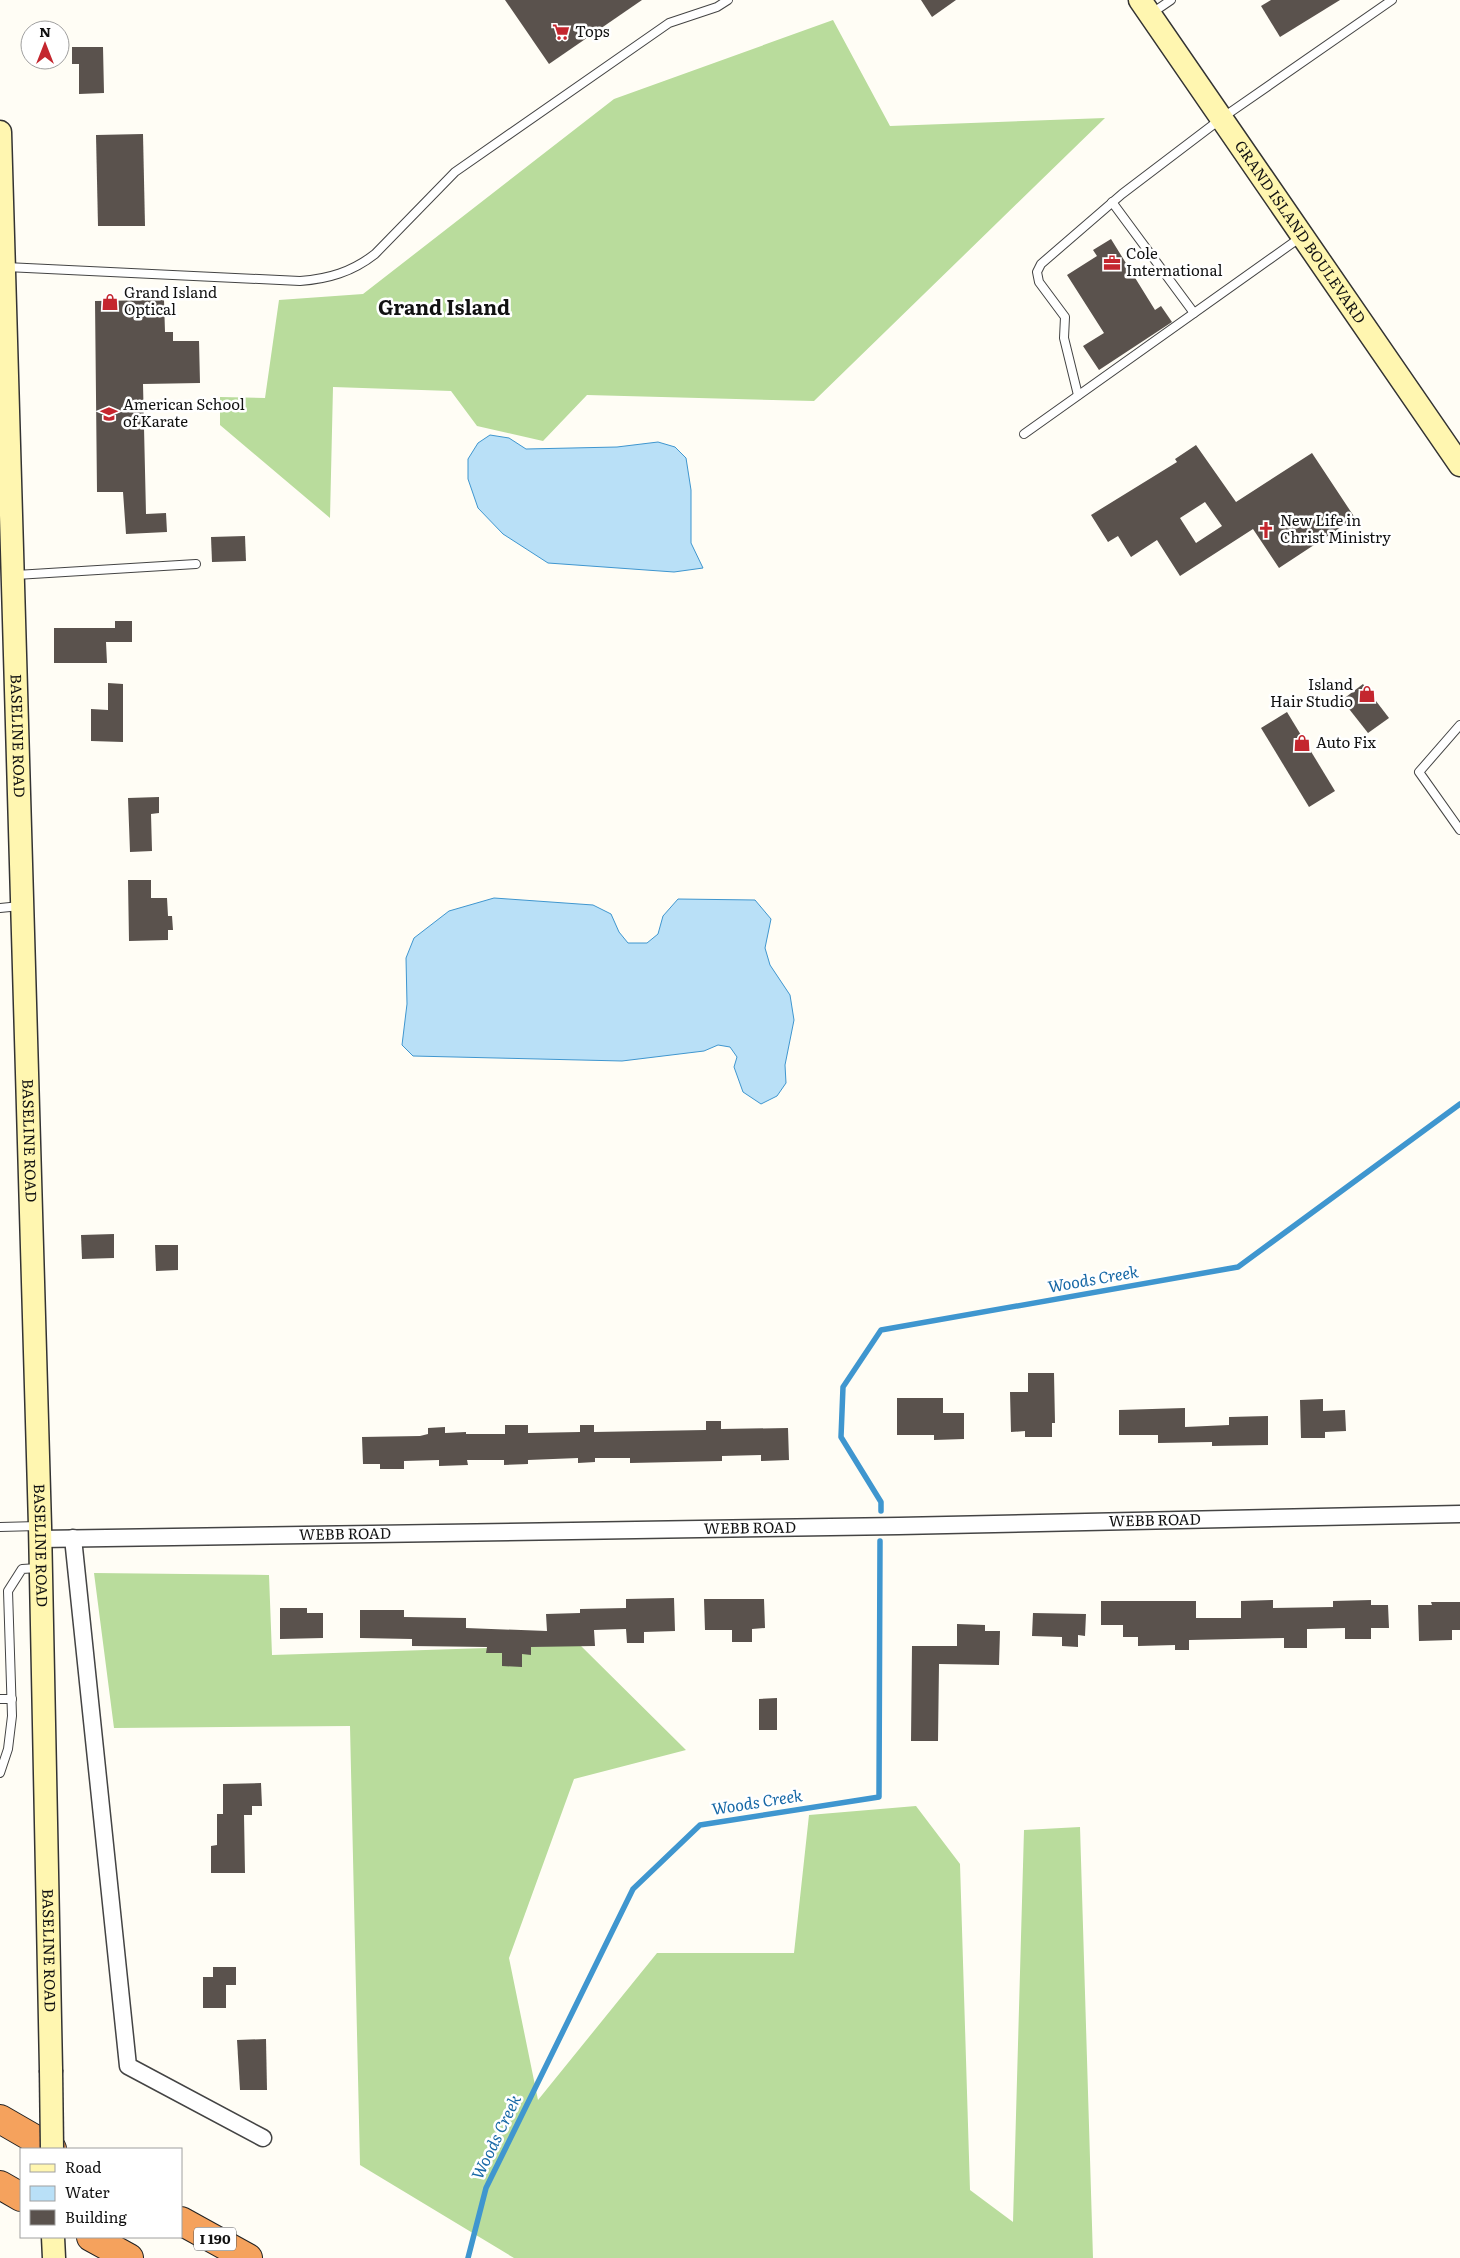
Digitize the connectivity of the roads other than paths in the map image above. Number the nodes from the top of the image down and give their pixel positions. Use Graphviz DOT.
graph roads {
  1 [pos="728,0"];
  2 [pos="1171,0"];
  3 [pos="1392,0"];
  4 [pos="1145,7"];
  5 [pos="1222,118"];
  6 [pos="0,132"];
  7 [pos="1112,202"];
  8 [pos="1,232"];
  9 [pos="1303,236"];
  10 [pos="4,267"];
  11 [pos="1194,313"];
  12 [pos="1078,395"];
  13 [pos="1024,434"];
  14 [pos="1460,465"];
  15 [pos="5,498"];
  16 [pos="196,564"];
  17 [pos="11,575"];
  18 [pos="1460,725"];
  19 [pos="1460,830"];
  20 [pos="10,907"];
  21 [pos="1460,1514"];
  22 [pos="0,1527"];
  23 [pos="40,1532"];
  24 [pos="73,1538"];
  25 [pos="40,1568"];
  26 [pos="0,1642"];
  27 [pos="10,1642"];
  28 [pos="0,1699"];
  29 [pos="12,1699"];
  30 [pos="0,1773"];
  31 [pos="0,2119"];
  32 [pos="263,2138"];
  33 [pos="50,2148"];
  34 [pos="52,2148"];
  35 [pos="0,2185"];
  36 [pos="20,2196"];
  37 [pos="182,2222"];
  38 [pos="53,2238"];
  39 [pos="94,2238"];
  40 [pos="54,2258"];
  41 [pos="129,2258"];
  42 [pos="248,2258"];
  1 -- 10 [label="lane"];
  2 -- 4 [label="lane"];
  3 -- 5 [label="lane"];
  4 -- 5 [label="street, GRAND ISLAND BOULEVARD"];
  5 -- 7 [label="lane"];
  5 -- 9 [label="street, GRAND ISLAND BOULEVARD"];
  6 -- 8 [label="street, BASELINE ROAD"];
  7 -- 11 [label="lane"];
  7 -- 12 [label="lane"];
  8 -- 10 [label="street, BASELINE ROAD"];
  9 -- 11 [label="lane"];
  9 -- 14 [label="street, GRAND ISLAND BOULEVARD"];
  10 -- 15 [label="street, BASELINE ROAD"];
  11 -- 12 [label="lane"];
  12 -- 13 [label="lane"];
  15 -- 17 [label="street, BASELINE ROAD"];
  16 -- 17 [label="lane"];
  17 -- 20 [label="street, BASELINE ROAD"];
  18 -- 19 [label="lane"];
  20 -- 23 [label="street, BASELINE ROAD"];
  21 -- 24 [label="street, WEBB ROAD"];
  22 -- 23 [label="lane"];
  23 -- 24 [label="street, WEBB ROAD"];
  23 -- 25 [label="street, BASELINE ROAD"];
  24 -- 32 [label="street"];
  25 -- 27 [label="lane"];
  25 -- 34 [label="street, BASELINE ROAD, bridge"];
  26 -- 27 [label="lane"];
  27 -- 29 [label="lane"];
  28 -- 29 [label="lane"];
  29 -- 30 [label="lane"];
  31 -- 33 [label="highway"];
  35 -- 36 [label="highway"];
  37 -- 42 [label="highway, I 190"];
  38 -- 40 [label="street"];
  39 -- 41 [label="highway"];
}
